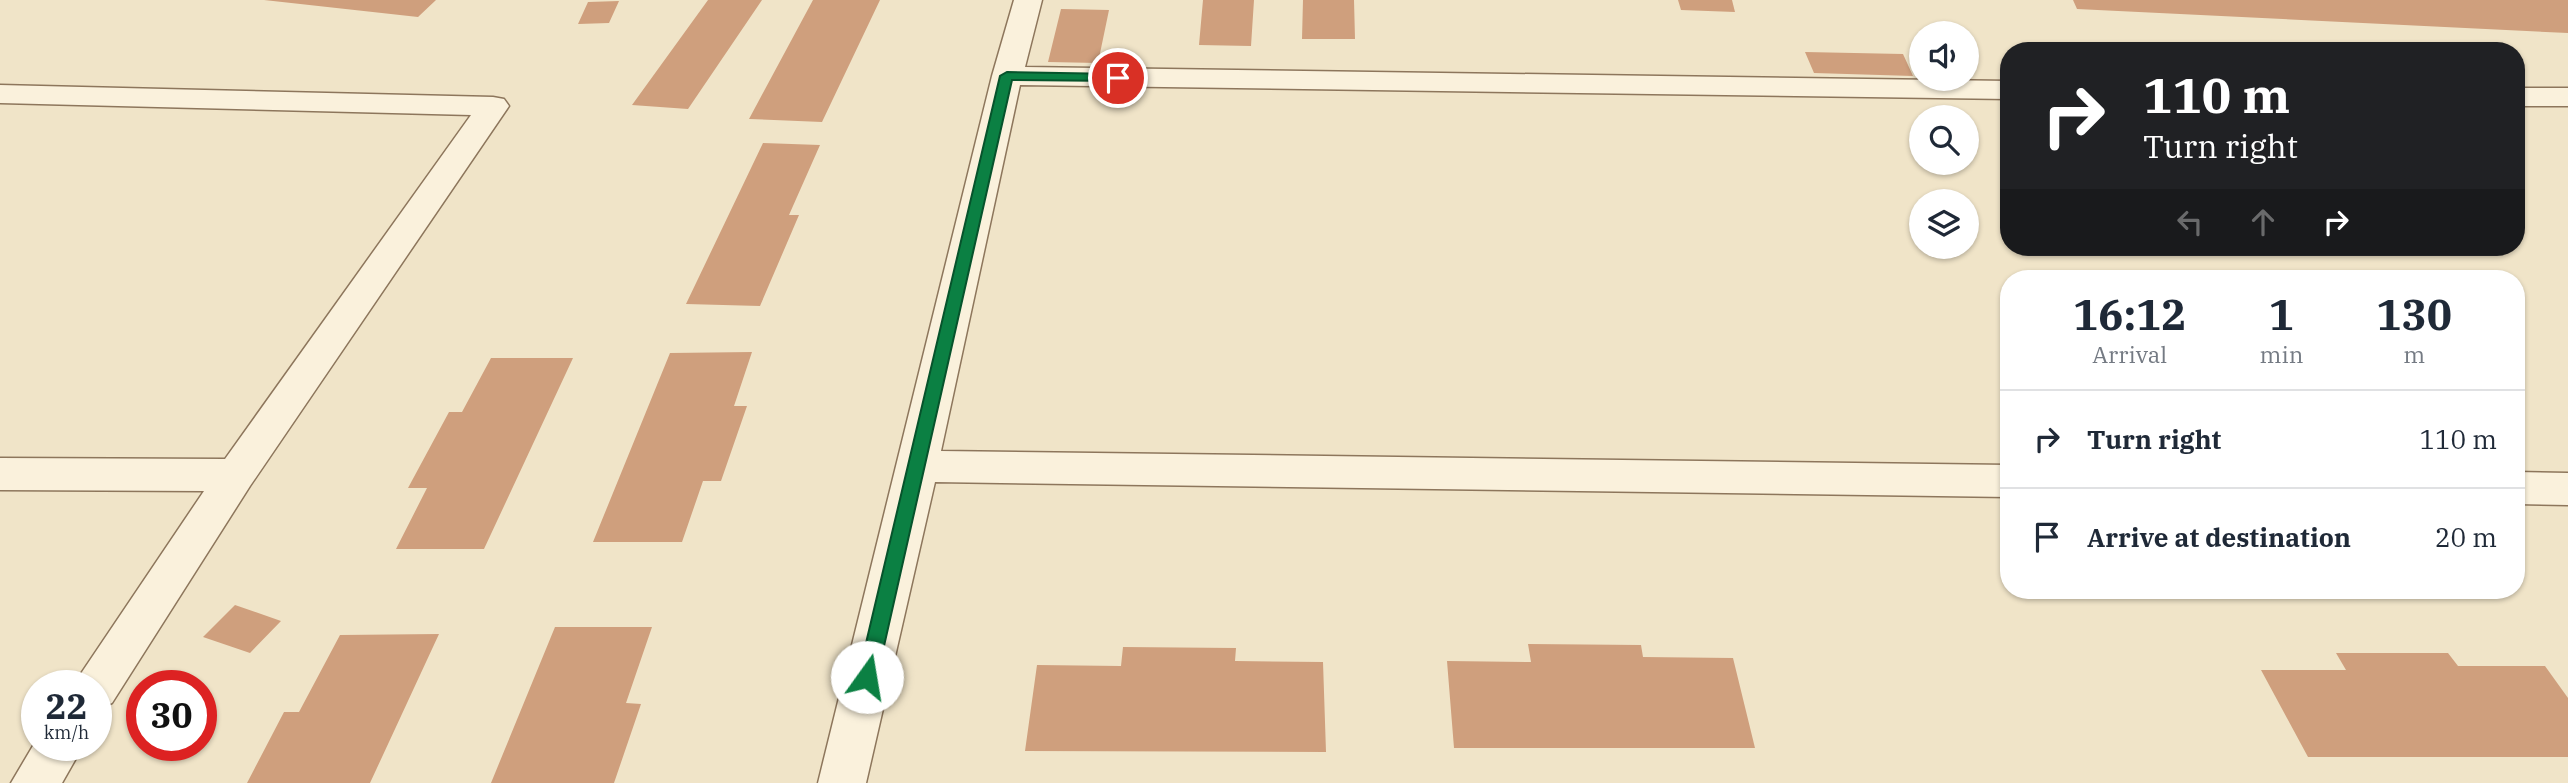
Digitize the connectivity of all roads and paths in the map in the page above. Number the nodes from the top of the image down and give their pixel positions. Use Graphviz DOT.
graph roads {
  1 [pos="1028,0"];
  2 [pos="1007,76"];
  3 [pos="2000,90"];
  4 [pos="0,94"];
  5 [pos="2525,96"];
  6 [pos="2568,97"];
  7 [pos="918,466"];
  8 [pos="0,474"];
  9 [pos="236,475"];
  10 [pos="2000,481"];
  11 [pos="2525,488"];
  12 [pos="2568,489"];
  13 [pos="108,670"];
  14 [pos="49,761"];
  15 [pos="35,783"];
  16 [pos="842,783"];
  1 -- 2 [label="street"];
  2 -- 3 [label="street"];
  2 -- 7 [label="street"];
  4 -- 9 [label="street"];
  5 -- 6 [label="street"];
  7 -- 10 [label="street"];
  7 -- 16 [label="street"];
  8 -- 9 [label="street"];
  9 -- 13 [label="street"];
  11 -- 12 [label="street"];
  14 -- 15 [label="street"];
}
